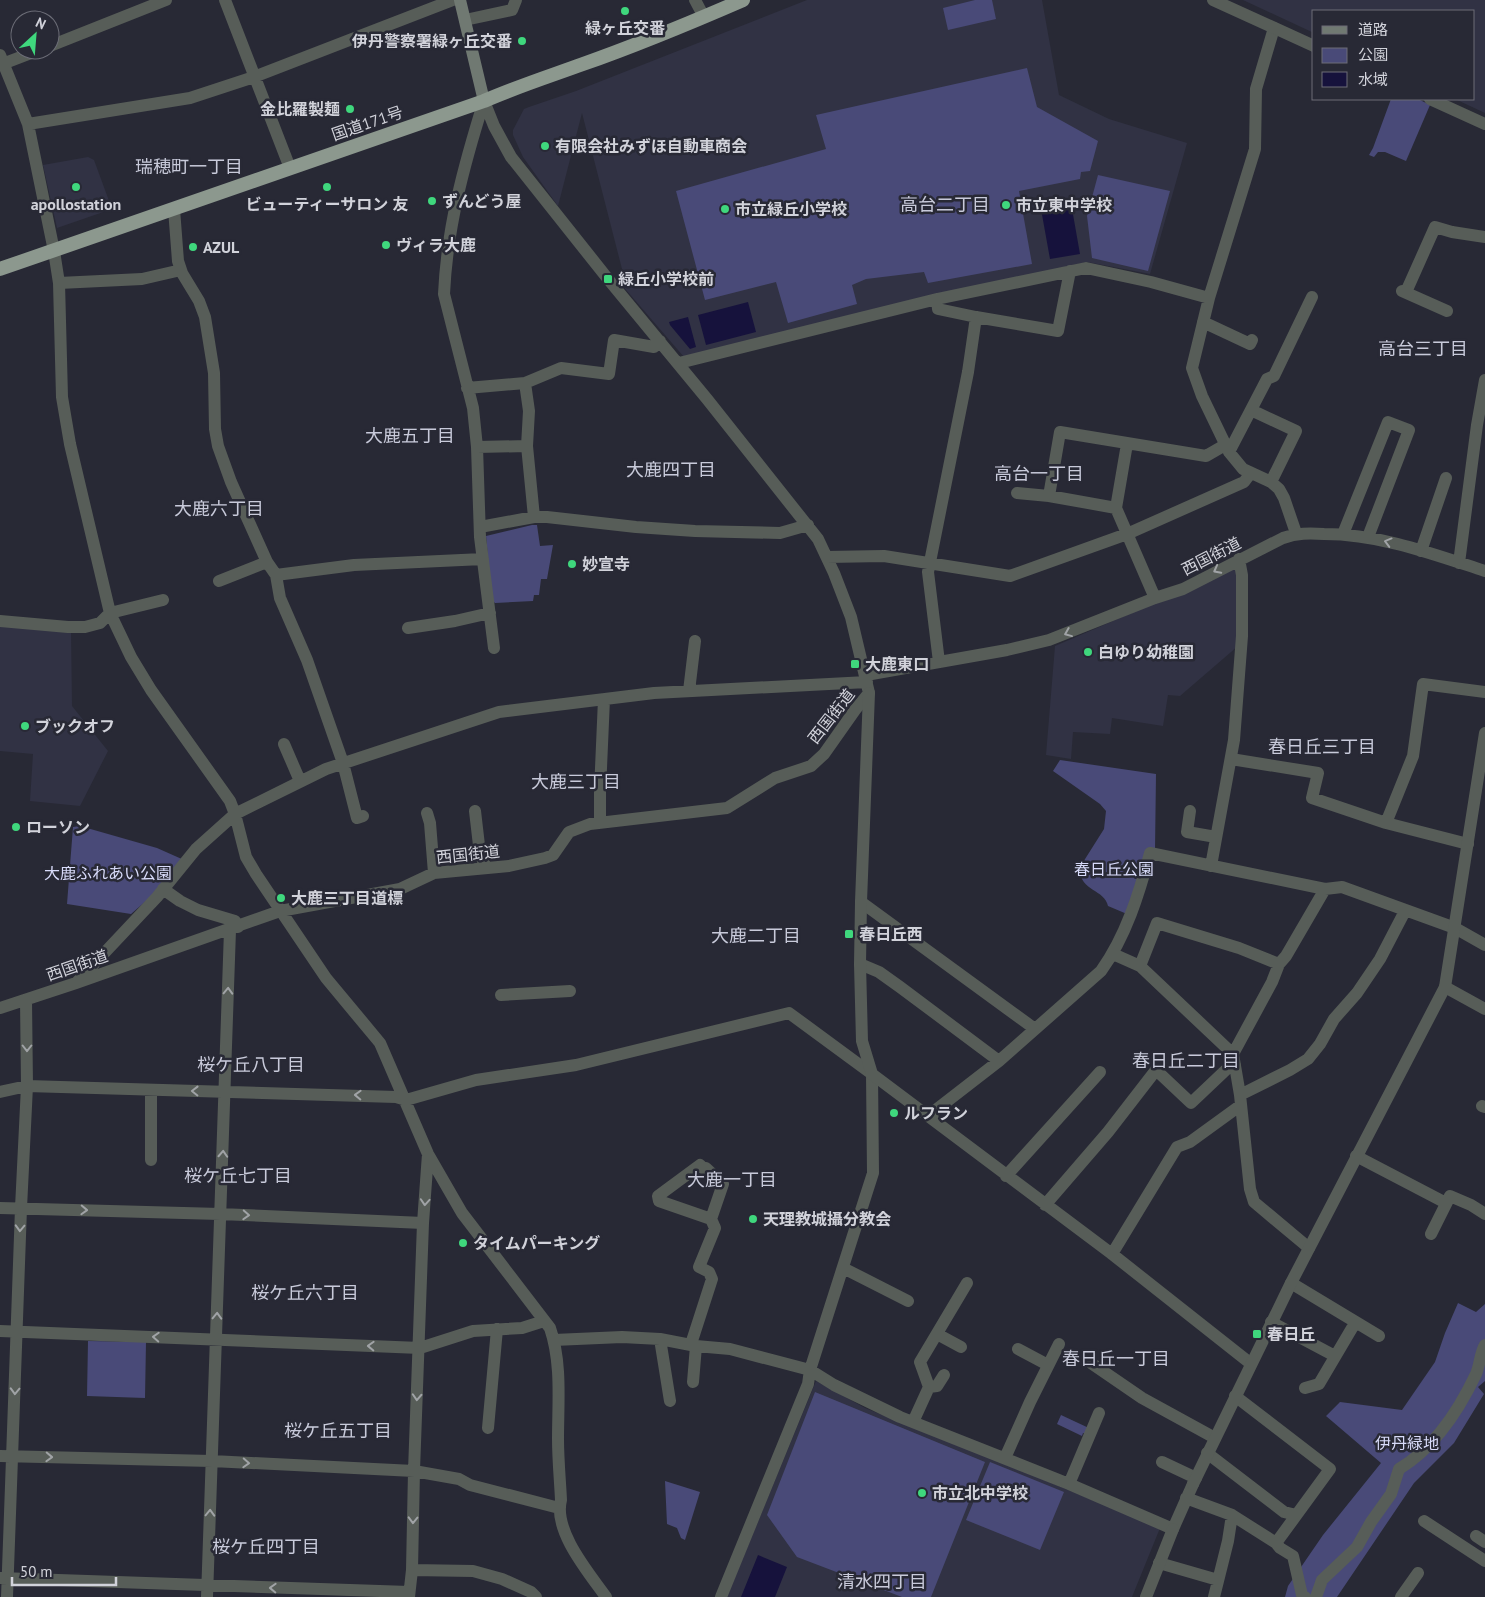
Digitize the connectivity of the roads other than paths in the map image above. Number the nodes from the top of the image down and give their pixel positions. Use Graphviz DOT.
graph roads {
  1 [pos="166,0"];
  2 [pos="225,0"];
  3 [pos="454,0"];
  4 [pos="460,0"];
  5 [pos="516,0"];
  6 [pos="695,0"];
  7 [pos="743,0"];
  8 [pos="1213,0"];
  9 [pos="704,17"];
  10 [pos="465,20"];
  11 [pos="1274,28"];
  12 [pos="60,42"];
  13 [pos="1312,45"];
  14 [pos="1,61"];
  15 [pos="254,77"];
  16 [pos="1432,100"];
  17 [pos="484,101"];
  18 [pos="28,124"];
  19 [pos="1485,124"];
  20 [pos="290,168"];
  21 [pos="174,209"];
  22 [pos="1485,237"];
  23 [pos="54,251"];
  24 [pos="0,269"];
  25 [pos="181,270"];
  26 [pos="1070,271"];
  27 [pos="59,283"];
  28 [pos="1312,297"];
  29 [pos="1209,298"];
  30 [pos="937,299"];
  31 [pos="1447,310"];
  32 [pos="976,317"];
  33 [pos="1203,322"];
  34 [pos="660,341"];
  35 [pos="1250,343"];
  36 [pos="679,364"];
  37 [pos="1485,380"];
  38 [pos="525,383"];
  39 [pos="467,388"];
  40 [pos="1251,410"];
  41 [pos="1127,444"];
  42 [pos="527,446"];
  43 [pos="477,447"];
  44 [pos="1227,448"];
  45 [pos="1250,474"];
  46 [pos="1446,478"];
  47 [pos="1271,482"];
  48 [pos="1017,493"];
  49 [pos="1049,496"];
  50 [pos="1116,508"];
  51 [pos="534,517"];
  52 [pos="808,525"];
  53 [pos="480,527"];
  54 [pos="1296,533"];
  55 [pos="1127,534"];
  56 [pos="1343,534"];
  57 [pos="1368,537"];
  58 [pos="1421,551"];
  59 [pos="827,557"];
  60 [pos="483,559"];
  61 [pos="1239,559"];
  62 [pos="267,562"];
  63 [pos="930,562"];
  64 [pos="1459,563"];
  65 [pos="1485,571"];
  66 [pos="276,575"];
  67 [pos="219,580"];
  68 [pos="1154,598"];
  69 [pos="163,600"];
  70 [pos="490,613"];
  71 [pos="110,614"];
  72 [pos="0,621"];
  73 [pos="408,628"];
  74 [pos="695,642"];
  75 [pos="494,648"];
  76 [pos="939,662"];
  77 [pos="867,684"];
  78 [pos="689,691"];
  79 [pos="1485,692"];
  80 [pos="604,699"];
  81 [pos="1485,733"];
  82 [pos="284,744"];
  83 [pos="1231,759"];
  84 [pos="343,763"];
  85 [pos="300,781"];
  86 [pos="1481,786"];
  87 [pos="475,811"];
  88 [pos="1190,812"];
  89 [pos="427,813"];
  90 [pos="235,814"];
  91 [pos="357,818"];
  92 [pos="600,822"];
  93 [pos="1386,823"];
  94 [pos="1216,838"];
  95 [pos="1468,844"];
  96 [pos="1211,866"];
  97 [pos="486,868"];
  98 [pos="434,873"];
  99 [pos="1325,889"];
  100 [pos="163,890"];
  101 [pos="860,902"];
  102 [pos="280,911"];
  103 [pos="1405,911"];
  104 [pos="234,928"];
  105 [pos="1455,928"];
  106 [pos="1485,945"];
  107 [pos="1113,954"];
  108 [pos="860,964"];
  109 [pos="1279,964"];
  110 [pos="1140,966"];
  111 [pos="76,983"];
  112 [pos="1445,987"];
  113 [pos="570,990"];
  114 [pos="501,995"];
  115 [pos="26,1000"];
  116 [pos="0,1008"];
  117 [pos="1485,1008"];
  118 [pos="1035,1029"];
  119 [pos="1234,1060"];
  120 [pos="999,1061"];
  121 [pos="1100,1072"];
  122 [pos="872,1074"];
  123 [pos="27,1086"];
  124 [pos="151,1090"];
  125 [pos="226,1091"];
  126 [pos="0,1092"];
  127 [pos="406,1100"];
  128 [pos="1240,1100"];
  129 [pos="928,1116"];
  130 [pos="428,1154"];
  131 [pos="1356,1156"];
  132 [pos="151,1160"];
  133 [pos="1006,1176"];
  134 [pos="1446,1203"];
  135 [pos="1045,1205"];
  136 [pos="0,1208"];
  137 [pos="21,1208"];
  138 [pos="220,1214"];
  139 [pos="1485,1214"];
  140 [pos="711,1219"];
  141 [pos="423,1223"];
  142 [pos="1430,1234"];
  143 [pos="1309,1248"];
  144 [pos="1112,1254"];
  145 [pos="842,1268"];
  146 [pos="967,1282"];
  147 [pos="1291,1284"];
  148 [pos="908,1301"];
  149 [pos="544,1321"];
  150 [pos="1271,1322"];
  151 [pos="1355,1323"];
  152 [pos="497,1329"];
  153 [pos="0,1331"];
  154 [pos="17,1332"];
  155 [pos="937,1334"];
  156 [pos="1379,1336"];
  157 [pos="660,1339"];
  158 [pos="216,1340"];
  159 [pos="554,1340"];
  160 [pos="1059,1344"];
  161 [pos="694,1345"];
  162 [pos="1485,1345"];
  163 [pos="961,1347"];
  164 [pos="420,1348"];
  165 [pos="1018,1349"];
  166 [pos="1335,1356"];
  167 [pos="1091,1363"];
  168 [pos="1250,1363"];
  169 [pos="1048,1365"];
  170 [pos="810,1370"];
  171 [pos="944,1376"];
  172 [pos="693,1382"];
  173 [pos="929,1387"];
  174 [pos="1305,1388"];
  175 [pos="1235,1396"];
  176 [pos="670,1401"];
  177 [pos="1099,1413"];
  178 [pos="913,1422"];
  179 [pos="488,1428"];
  180 [pos="1215,1438"];
  181 [pos="1207,1453"];
  182 [pos="6,1456"];
  183 [pos="1005,1458"];
  184 [pos="212,1461"];
  185 [pos="1162,1462"];
  186 [pos="414,1471"];
  187 [pos="1194,1481"];
  188 [pos="1069,1484"];
  189 [pos="1186,1498"];
  190 [pos="559,1508"];
  191 [pos="1232,1515"];
  192 [pos="1296,1515"];
  193 [pos="1424,1521"];
  194 [pos="1173,1528"];
  195 [pos="1276,1543"];
  196 [pos="1485,1561"];
  197 [pos="1159,1563"];
  198 [pos="412,1570"];
  199 [pos="1418,1573"];
  200 [pos="4,1578"];
  201 [pos="1218,1580"];
  202 [pos="207,1592"];
  203 [pos="409,1594"];
  204 [pos="7,1597"];
  205 [pos="536,1597"];
  206 [pos="606,1597"];
  207 [pos="721,1597"];
  208 [pos="1146,1597"];
  209 [pos="1214,1597"];
  210 [pos="1305,1597"];
  211 [pos="1316,1597"];
  212 [pos="1401,1597"];
  1 -- 12 [label="street"];
  2 -- 15 [label="street"];
  3 -- 15 [label="street"];
  4 -- 10 [label="main road"];
  5 -- 10 [label="street"];
  6 -- 9 [label="street"];
  7 -- 9 [label="highway, 国道171号"];
  8 -- 11 [label="street"];
  9 -- 17 [label="highway, 国道171号"];
  10 -- 17 [label="main road"];
  11 -- 13 [label="street"];
  11 -- 29 [label="street"];
  14 -- 18 [label="street"];
  15 -- 18 [label="street"];
  15 -- 20 [label="street"];
  16 -- 19 [label="street"];
  17 -- 20 [label="highway, 国道171号"];
  17 -- 34 [label="street"];
  17 -- 39 [label="street"];
  18 -- 23 [label="street"];
  20 -- 21 [label="highway, 国道171号"];
  21 -- 23 [label="highway, 国道171号"];
  21 -- 25 [label="street"];
  22 -- 31 [label="street"];
  23 -- 24 [label="highway, 国道171号"];
  23 -- 27 [label="street"];
  25 -- 27 [label="street"];
  25 -- 62 [label="street"];
  26 -- 29 [label="street"];
  26 -- 30 [label="street"];
  26 -- 32 [label="street"];
  27 -- 71 [label="street"];
  28 -- 40 [label="street"];
  29 -- 33 [label="street"];
  30 -- 32 [label="street"];
  30 -- 36 [label="street"];
  32 -- 63 [label="street"];
  33 -- 35 [label="street"];
  33 -- 44 [label="street"];
  34 -- 36 [label="street"];
  34 -- 38 [label="street"];
  36 -- 52 [label="street"];
  37 -- 64 [label="street"];
  38 -- 39 [label="street"];
  38 -- 42 [label="street"];
  39 -- 43 [label="street"];
  40 -- 44 [label="street"];
  40 -- 47 [label="street"];
  41 -- 44 [label="street"];
  41 -- 49 [label="street"];
  41 -- 50 [label="street"];
  42 -- 43 [label="street"];
  42 -- 51 [label="street"];
  43 -- 53 [label="street"];
  44 -- 45 [label="street"];
  45 -- 47 [label="street"];
  45 -- 55 [label="street"];
  46 -- 58 [label="street"];
  47 -- 54 [label="street"];
  48 -- 49 [label="street"];
  49 -- 50 [label="street"];
  50 -- 55 [label="street"];
  51 -- 52 [label="street"];
  51 -- 53 [label="street"];
  52 -- 59 [label="street"];
  53 -- 60 [label="street"];
  54 -- 56 [label="street, 西国街道"];
  54 -- 61 [label="street, 西国街道"];
  55 -- 63 [label="street"];
  55 -- 68 [label="street"];
  56 -- 57 [label="street, 西国街道"];
  56 -- 57 [label="street"];
  58 -- 57 [label="street, 西国街道, one-way"];
  58 -- 64 [label="street, 西国街道"];
  59 -- 63 [label="street"];
  59 -- 77 [label="street"];
  60 -- 66 [label="street"];
  60 -- 70 [label="street"];
  61 -- 68 [label="street, 西国街道, one-way"];
  61 -- 83 [label="street"];
  62 -- 66 [label="street"];
  62 -- 67 [label="street"];
  63 -- 76 [label="street"];
  64 -- 65 [label="street, 西国街道"];
  66 -- 84 [label="street"];
  68 -- 76 [label="street, 西国街道, one-way"];
  69 -- 71 [label="street"];
  70 -- 73 [label="street"];
  70 -- 75 [label="street"];
  71 -- 72 [label="street"];
  71 -- 90 [label="street"];
  74 -- 78 [label="street"];
  76 -- 77 [label="street, 西国街道"];
  77 -- 78 [label="street"];
  77 -- 92 [label="street, 西国街道"];
  77 -- 101 [label="street"];
  78 -- 80 [label="street"];
  79 -- 93 [label="street"];
  80 -- 84 [label="street"];
  80 -- 92 [label="street"];
  81 -- 86 [label="street"];
  82 -- 85 [label="street"];
  83 -- 93 [label="street"];
  83 -- 94 [label="street"];
  84 -- 85 [label="street"];
  84 -- 91 [label="street"];
  85 -- 90 [label="street"];
  86 -- 95 [label="street"];
  87 -- 97 [label="street"];
  88 -- 94 [label="street"];
  89 -- 98 [label="street"];
  90 -- 100 [label="street"];
  90 -- 102 [label="street"];
  92 -- 97 [label="street, 西国街道"];
  93 -- 95 [label="street"];
  94 -- 96 [label="street"];
  95 -- 105 [label="street"];
  96 -- 99 [label="street"];
  96 -- 107 [label="street"];
  97 -- 98 [label="street, 西国街道"];
  98 -- 102 [label="street, 西国街道"];
  99 -- 103 [label="street"];
  99 -- 109 [label="street"];
  100 -- 104 [label="street"];
  100 -- 111 [label="street"];
  101 -- 108 [label="street"];
  101 -- 118 [label="street"];
  102 -- 104 [label="street, 西国街道"];
  102 -- 127 [label="street"];
  103 -- 105 [label="street"];
  103 -- 128 [label="street"];
  104 -- 111 [label="street, 西国街道"];
  125 -- 104 [label="street, one-way"];
  105 -- 106 [label="street"];
  105 -- 112 [label="street"];
  107 -- 110 [label="street"];
  107 -- 118 [label="street"];
  108 -- 120 [label="street"];
  108 -- 122 [label="street"];
  109 -- 110 [label="street"];
  109 -- 119 [label="street"];
  110 -- 119 [label="street"];
  111 -- 115 [label="street, 西国街道"];
  112 -- 117 [label="street"];
  112 -- 131 [label="street"];
  113 -- 114 [label="street"];
  115 -- 116 [label="street, 西国街道"];
  115 -- 123 [label="street, one-way"];
  118 -- 120 [label="street"];
  119 -- 128 [label="street"];
  119 -- 135 [label="street"];
  120 -- 129 [label="street"];
  121 -- 133 [label="street"];
  122 -- 127 [label="street"];
  122 -- 129 [label="street"];
  122 -- 145 [label="street"];
  123 -- 124 [label="street"];
  123 -- 126 [label="street"];
  123 -- 137 [label="street"];
  125 -- 124 [label="street, one-way"];
  124 -- 132 [label="street"];
  127 -- 125 [label="street, one-way"];
  138 -- 125 [label="street, one-way"];
  127 -- 130 [label="street"];
  128 -- 143 [label="street"];
  128 -- 144 [label="street"];
  129 -- 133 [label="street"];
  130 -- 141 [label="street, one-way"];
  130 -- 149 [label="street"];
  131 -- 134 [label="street"];
  131 -- 143 [label="street"];
  133 -- 135 [label="street"];
  134 -- 139 [label="street"];
  134 -- 142 [label="street"];
  135 -- 144 [label="street"];
  136 -- 137 [label="street"];
  137 -- 138 [label="street, one-way"];
  137 -- 154 [label="street, one-way"];
  138 -- 141 [label="street, one-way"];
  158 -- 138 [label="street, one-way"];
  140 -- 140 [label="street"];
  140 -- 161 [label="street"];
  141 -- 164 [label="street"];
  143 -- 147 [label="street"];
  144 -- 168 [label="street"];
  145 -- 148 [label="street"];
  145 -- 170 [label="street"];
  146 -- 155 [label="street"];
  147 -- 150 [label="street"];
  147 -- 151 [label="street"];
  149 -- 152 [label="street"];
  149 -- 159 [label="street"];
  150 -- 166 [label="street"];
  150 -- 168 [label="street"];
  151 -- 156 [label="street"];
  151 -- 166 [label="street"];
  152 -- 164 [label="street"];
  152 -- 179 [label="street"];
  153 -- 154 [label="street"];
  158 -- 154 [label="street, one-way"];
  154 -- 182 [label="street, one-way"];
  155 -- 163 [label="street"];
  155 -- 173 [label="street"];
  157 -- 159 [label="street"];
  157 -- 161 [label="street"];
  157 -- 176 [label="street"];
  164 -- 158 [label="street, one-way"];
  158 -- 184 [label="street"];
  159 -- 190 [label="street"];
  160 -- 169 [label="street"];
  161 -- 170 [label="street"];
  161 -- 172 [label="street"];
  162 -- 211 [label="street"];
  164 -- 186 [label="street, one-way"];
  165 -- 169 [label="street"];
  166 -- 174 [label="street"];
  167 -- 180 [label="street"];
  168 -- 175 [label="street"];
  169 -- 183 [label="street"];
  170 -- 178 [label="street"];
  170 -- 207 [label="street"];
  171 -- 173 [label="street"];
  173 -- 178 [label="street"];
  175 -- 180 [label="street"];
  175 -- 192 [label="street"];
  177 -- 188 [label="street"];
  178 -- 183 [label="street"];
  180 -- 181 [label="street"];
  181 -- 187 [label="street"];
  181 -- 192 [label="street"];
  182 -- 184 [label="street, one-way"];
  182 -- 200 [label="street"];
  183 -- 188 [label="street"];
  184 -- 186 [label="street, one-way"];
  202 -- 184 [label="street, one-way"];
  185 -- 187 [label="street"];
  186 -- 190 [label="street"];
  186 -- 198 [label="street, one-way"];
  187 -- 189 [label="street"];
  188 -- 194 [label="street"];
  189 -- 191 [label="street"];
  189 -- 194 [label="street"];
  190 -- 206 [label="street"];
  191 -- 195 [label="street"];
  191 -- 201 [label="street"];
  192 -- 195 [label="street"];
  193 -- 196 [label="street"];
  194 -- 197 [label="street"];
  195 -- 210 [label="street"];
  197 -- 201 [label="street"];
  197 -- 208 [label="street"];
  198 -- 203 [label="street"];
  198 -- 205 [label="street"];
  199 -- 212 [label="street"];
  200 -- 202 [label="street"];
  200 -- 204 [label="street"];
  201 -- 209 [label="street"];
  203 -- 202 [label="street, one-way"];
}
